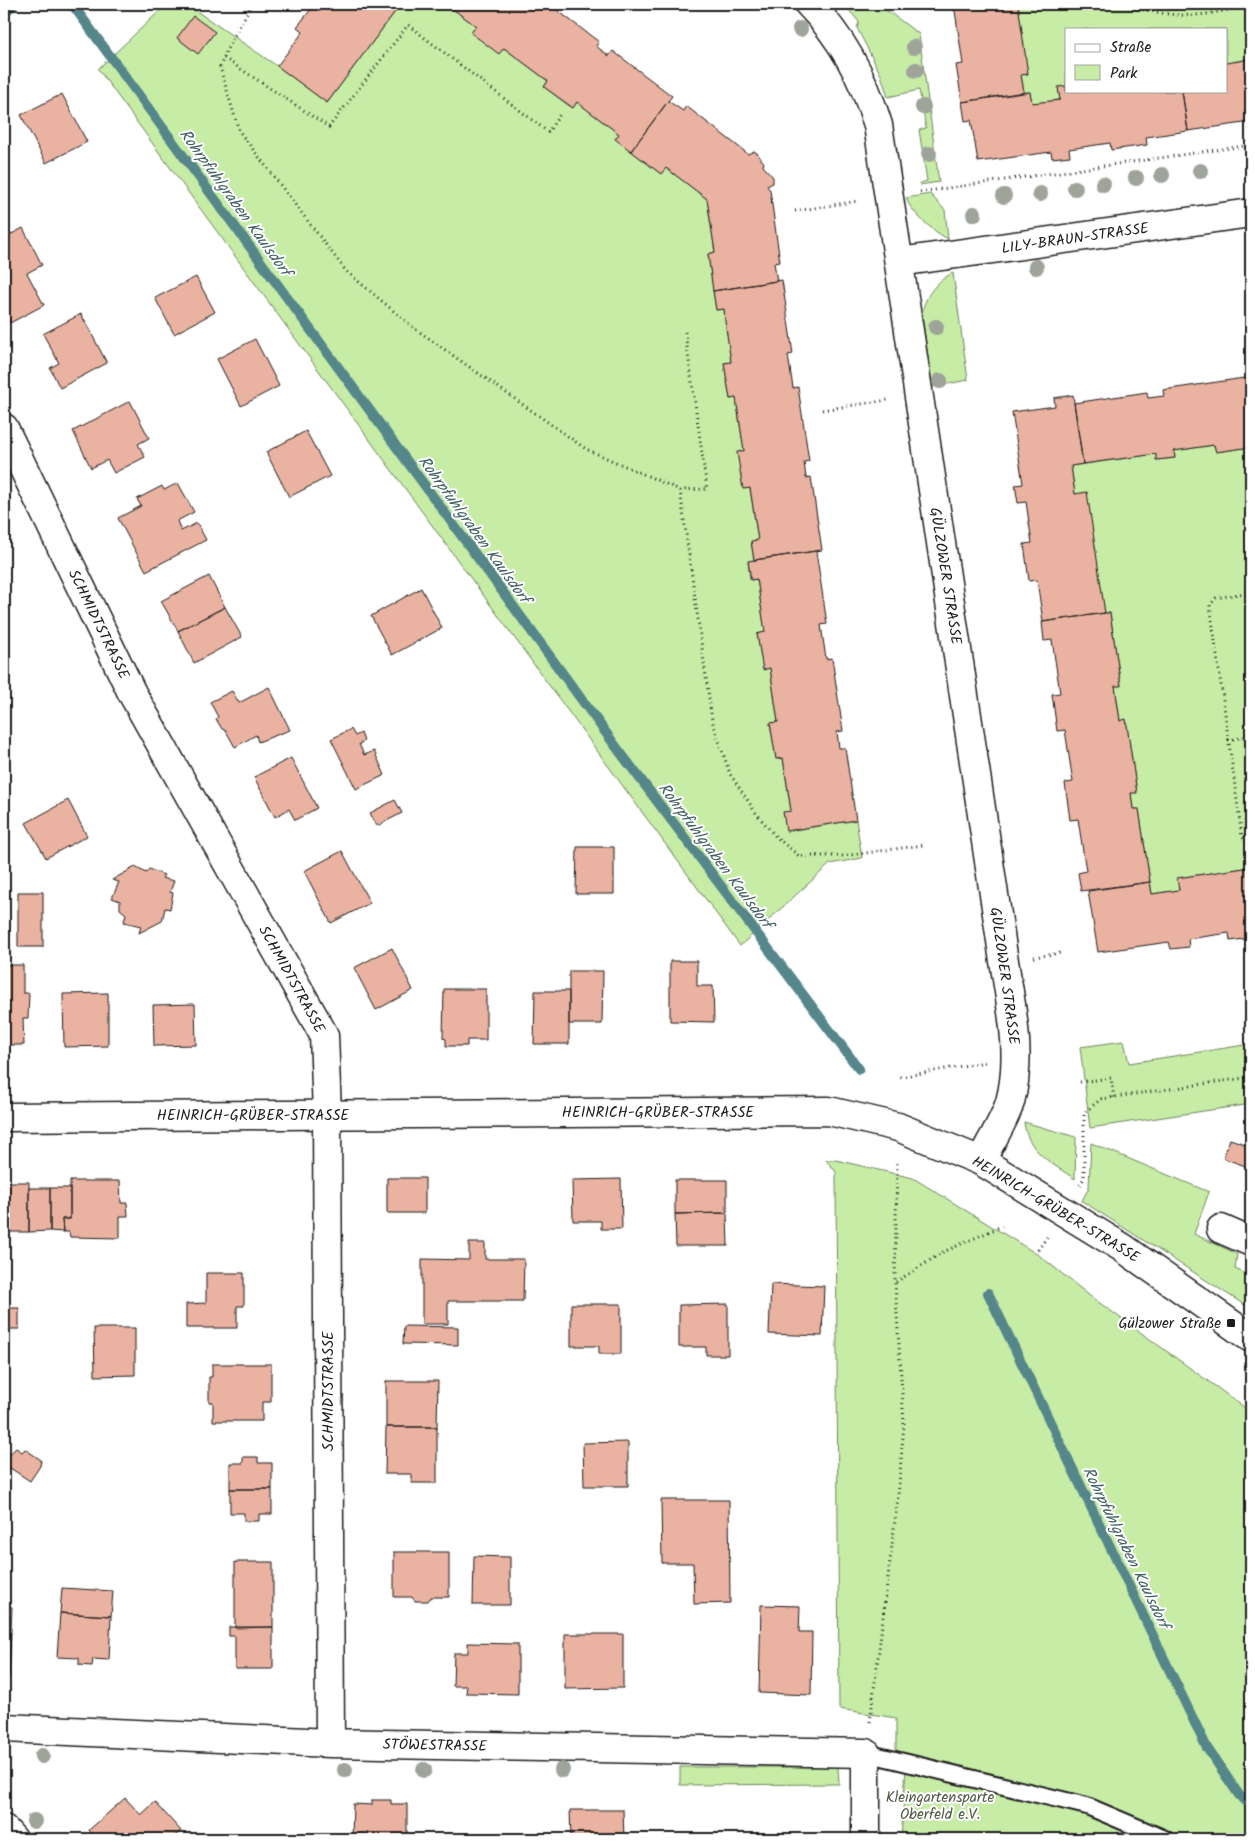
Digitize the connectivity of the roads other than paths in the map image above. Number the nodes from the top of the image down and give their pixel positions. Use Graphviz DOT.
graph roads {
  1 [pos="809,4"];
  2 [pos="1251,214"];
  3 [pos="899,262"];
  4 [pos="4,428"];
  5 [pos="327,1114"];
  6 [pos="4,1117"];
  7 [pos="981,1161"];
  8 [pos="1221,1229"];
  9 [pos="1251,1242"];
  10 [pos="1251,1338"];
  11 [pos="4,1728"];
  12 [pos="330,1743"];
  13 [pos="866,1753"];
  14 [pos="4,1829"];
  15 [pos="13,1839"];
  16 [pos="866,1839"];
  17 [pos="1165,1839"];
  1 -- 3 [label="street, GÜLZOWER STRASSE"];
  2 -- 3 [label="street, LILY-BRAUN-STRASSE"];
  3 -- 7 [label="street, GÜLZOWER STRASSE"];
  4 -- 5 [label="street, SCHMIDTSTRASSE"];
  5 -- 6 [label="street, HEINRICH-GRÜBER-STRASSE"];
  5 -- 7 [label="street, HEINRICH-GRÜBER-STRASSE"];
  5 -- 12 [label="street, SCHMIDTSTRASSE"];
  7 -- 10 [label="street, HEINRICH-GRÜBER-STRASSE"];
  8 -- 9 [label="street"];
  11 -- 12 [label="street, STÖWESTRASSE"];
  12 -- 13 [label="street, STÖWESTRASSE"];
  13 -- 16 [label="street"];
  13 -- 17 [label="lane"];
  14 -- 15 [label="street"];
}
